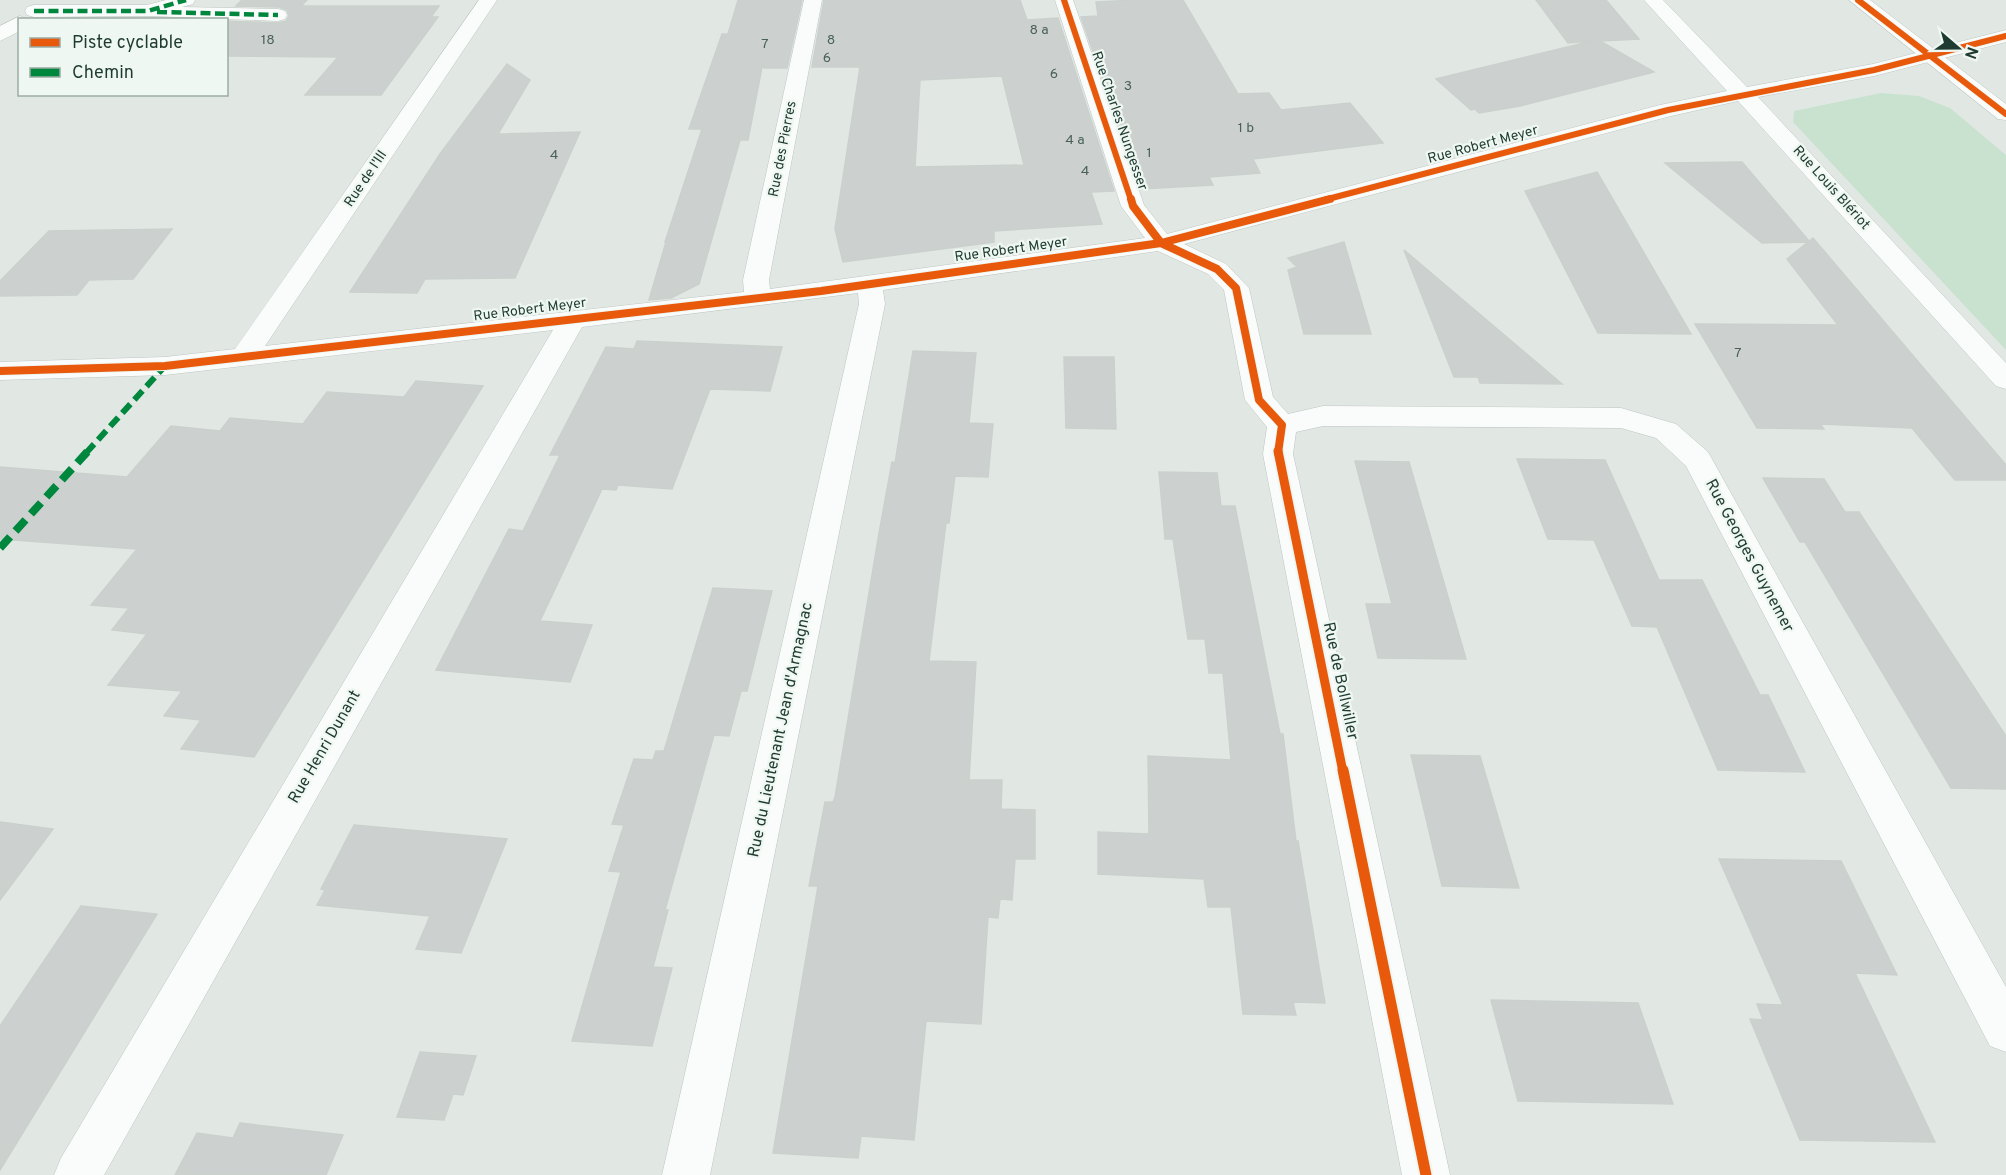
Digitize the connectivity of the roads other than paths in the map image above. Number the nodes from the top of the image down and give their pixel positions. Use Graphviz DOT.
graph roads {
  1 [pos="186,0"];
  2 [pos="488,0"];
  3 [pos="813,0"];
  4 [pos="1064,0"];
  5 [pos="1653,0"];
  6 [pos="1858,0"];
  7 [pos="148,12"];
  8 [pos="31,13"];
  9 [pos="278,15"];
  10 [pos="18,22"];
  11 [pos="0,35"];
  12 [pos="2006,36"];
  13 [pos="1934,56"];
  14 [pos="1741,94"];
  15 [pos="2006,114"];
  16 [pos="1161,243"];
  17 [pos="870,284"];
  18 [pos="758,298"];
  19 [pos="573,319"];
  20 [pos="244,357"];
  21 [pos="0,371"];
  22 [pos="2006,380"];
  23 [pos="1282,425"];
  24 [pos="2006,1030"];
  25 [pos="78,1175"];
  26 [pos="686,1175"];
  27 [pos="1426,1175"];
  1 -- 7 [label="street"];
  2 -- 20 [label="street, Rue de l'Ill"];
  3 -- 18 [label="street, Rue des Pierres"];
  4 -- 16 [label="street, Rue Charles Nungesser"];
  5 -- 14 [label="street, Rue Louis Blériot"];
  6 -- 13 [label="street"];
  7 -- 8 [label="street"];
  7 -- 9 [label="street"];
  10 -- 11 [label="street"];
  12 -- 13 [label="street, Rue Robert Meyer"];
  13 -- 14 [label="street, Rue Robert Meyer"];
  13 -- 15 [label="street"];
  14 -- 16 [label="street, Rue Robert Meyer"];
  14 -- 22 [label="street, Rue Louis Blériot"];
  16 -- 17 [label="street, Rue Robert Meyer"];
  16 -- 23 [label="street"];
  17 -- 18 [label="street, Rue Robert Meyer"];
  17 -- 26 [label="street, Rue du Lieutenant Jean d'Armagnac"];
  18 -- 19 [label="street, Rue Robert Meyer"];
  19 -- 20 [label="street, Rue Robert Meyer"];
  19 -- 25 [label="street, Rue Henri Dunant"];
  20 -- 21 [label="street, Rue Robert Meyer"];
  23 -- 24 [label="street, Rue Georges Guynemer"];
  23 -- 27 [label="street, Rue de Bollwiller"];
}
